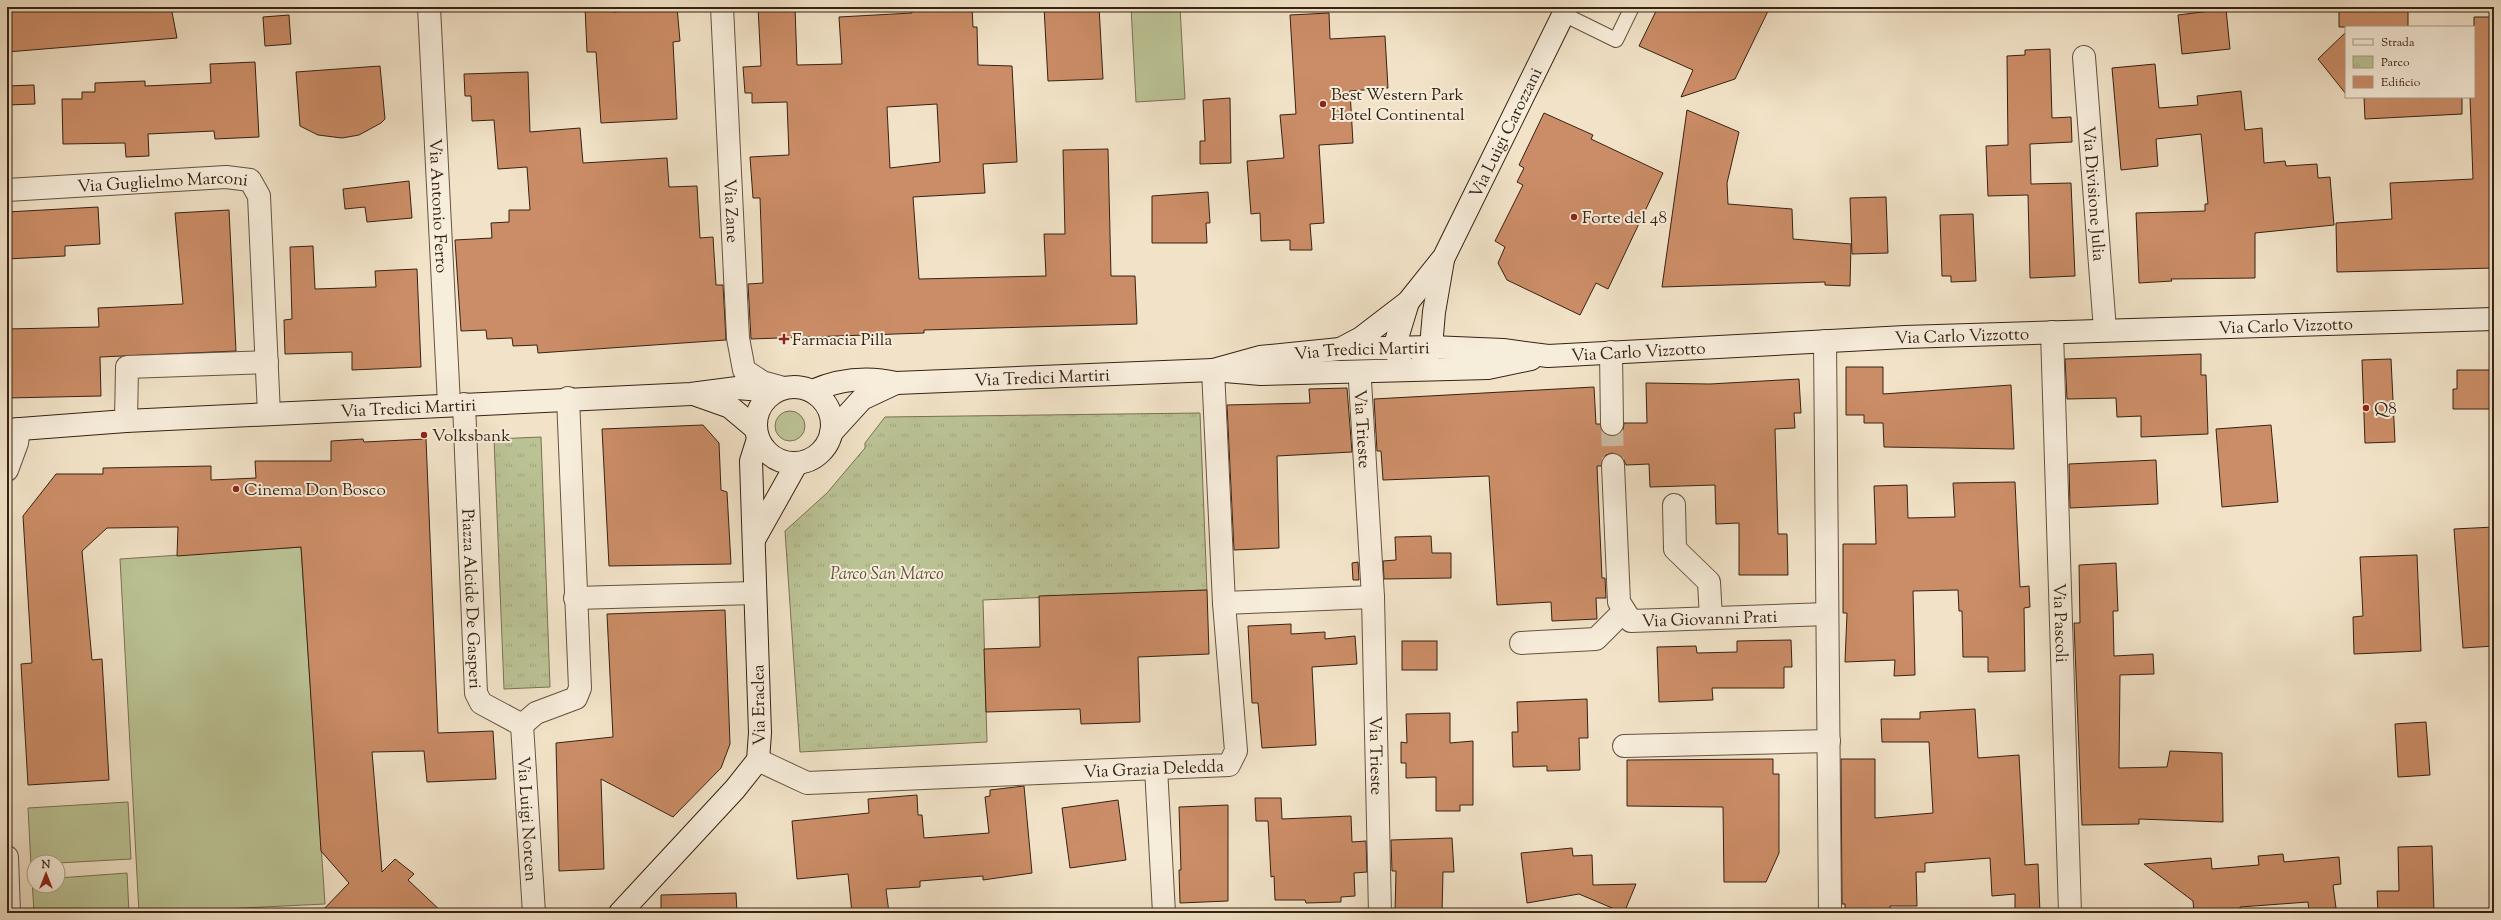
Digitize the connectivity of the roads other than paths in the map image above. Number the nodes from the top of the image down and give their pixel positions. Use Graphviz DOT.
graph roads {
  1 [pos="429,7"];
  2 [pos="722,7"];
  3 [pos="1632,7"];
  4 [pos="1565,10"];
  5 [pos="2084,57"];
  6 [pos="7,190"];
  7 [pos="1444,257"];
  8 [pos="1408,302"];
  9 [pos="2494,319"];
  10 [pos="2105,330"];
  11 [pos="2052,332"];
  12 [pos="1825,341"];
  13 [pos="1431,347"];
  14 [pos="1340,349"];
  15 [pos="1611,352"];
  16 [pos="1397,354"];
  17 [pos="1548,356"];
  18 [pos="267,362"];
  19 [pos="1213,370"];
  20 [pos="1427,370"];
  21 [pos="1286,373"];
  22 [pos="1360,381"];
  23 [pos="896,383"];
  24 [pos="779,390"];
  25 [pos="812,391"];
  26 [pos="691,394"];
  27 [pos="568,398"];
  28 [pos="456,404"];
  29 [pos="269,414"];
  30 [pos="126,421"];
  31 [pos="1612,424"];
  32 [pos="13,429"];
  33 [pos="831,433"];
  34 [pos="757,434"];
  35 [pos="797,463"];
  36 [pos="1613,465"];
  37 [pos="7,470"];
  38 [pos="1674,505"];
  39 [pos="754,539"];
  40 [pos="755,593"];
  41 [pos="1373,597"];
  42 [pos="575,598"];
  43 [pos="1224,603"];
  44 [pos="1624,611"];
  45 [pos="1828,614"];
  46 [pos="1711,618"];
  47 [pos="1521,643"];
  48 [pos="522,725"];
  49 [pos="1829,741"];
  50 [pos="1624,746"];
  51 [pos="758,760"];
  52 [pos="1156,768"];
  53 [pos="7,857"];
  54 [pos="9,913"];
  55 [pos="534,913"];
  56 [pos="620,913"];
  57 [pos="1164,913"];
  58 [pos="1380,913"];
  59 [pos="1830,913"];
  60 [pos="2070,913"];
  1 -- 28 [label="street, Via Antonio Ferro"];
  2 -- 24 [label="street, Via Zane"];
  3 -- 4 [label="lane"];
  4 -- 7 [label="street, Via Luigi Carozzani"];
  5 -- 10 [label="street, Via Divisione Julia"];
  6 -- 18 [label="street, Via Guglielmo Marconi"];
  7 -- 8 [label="street, Via Luigi Carozzani"];
  7 -- 13 [label="street, Via Luigi Carozzani"];
  8 -- 14 [label="street, Via Luigi Carozzani"];
  8 -- 16 [label="street, Via Luigi Carozzani"];
  9 -- 10 [label="street, Via Carlo Vizzotto"];
  10 -- 11 [label="street, Via Carlo Vizzotto"];
  11 -- 12 [label="street, Via Carlo Vizzotto"];
  11 -- 60 [label="street, Via Pascoli"];
  12 -- 15 [label="street, Via Carlo Vizzotto"];
  12 -- 45 [label="street"];
  13 -- 16 [label="street, Via Tredici Martiri"];
  13 -- 17 [label="street, Via Carlo Vizzotto"];
  14 -- 16 [label="street, Via Tredici Martiri"];
  14 -- 19 [label="street, Via Tredici Martiri"];
  15 -- 17 [label="street, Via Carlo Vizzotto"];
  15 -- 31 [label="street"];
  16 -- 20 [label="street"];
  16 -- 21 [label="street, Via Tredici Martiri"];
  17 -- 20 [label="street, Via Tredici Martiri"];
  18 -- 29 [label="street, Via Guglielmo Marconi"];
  18 -- 30 [label="street"];
  19 -- 21 [label="street, Via Tredici Martiri"];
  19 -- 23 [label="street, Via Tredici Martiri"];
  19 -- 43 [label="street, Via Grazia Deledda"];
  20 -- 21 [label="street, Via Tredici Martiri"];
  22 -- 41 [label="street, Via Trieste"];
  23 -- 25 [label="street, Via Tredici Martiri"];
  23 -- 33 [label="street, Via Tredici Martiri"];
  24 -- 25 [label="street"];
  24 -- 26 [label="street, Via Tredici Martiri"];
  24 -- 34 [label="street"];
  25 -- 33 [label="street"];
  26 -- 27 [label="street, Via Tredici Martiri"];
  26 -- 34 [label="street, Via Tredici Martiri"];
  27 -- 28 [label="street, Via Tredici Martiri"];
  27 -- 42 [label="street"];
  28 -- 29 [label="street, Via Tredici Martiri"];
  28 -- 48 [label="street, Piazza Alcide De Gasperi"];
  29 -- 30 [label="street, Via Tredici Martiri"];
  30 -- 32 [label="street, Via Tredici Martiri"];
  32 -- 37 [label="street"];
  33 -- 35 [label="street"];
  34 -- 35 [label="street"];
  34 -- 39 [label="street, Via Eraclea"];
  35 -- 39 [label="street"];
  36 -- 44 [label="street, Via Giovanni Prati"];
  38 -- 46 [label="street"];
  39 -- 40 [label="street, Via Eraclea"];
  40 -- 42 [label="street"];
  40 -- 51 [label="street, Via Eraclea"];
  41 -- 43 [label="street"];
  41 -- 58 [label="street, Via Trieste"];
  42 -- 48 [label="street"];
  43 -- 52 [label="street, Via Grazia Deledda"];
  44 -- 46 [label="street, Via Giovanni Prati"];
  44 -- 47 [label="street"];
  45 -- 46 [label="street, Via Giovanni Prati"];
  45 -- 49 [label="street"];
  48 -- 55 [label="street, Via Luigi Norcen"];
  49 -- 50 [label="street"];
  49 -- 59 [label="street"];
  51 -- 52 [label="street, Via Grazia Deledda"];
  51 -- 56 [label="street, Via Eraclea"];
  52 -- 57 [label="street"];
  53 -- 54 [label="street"];
}
